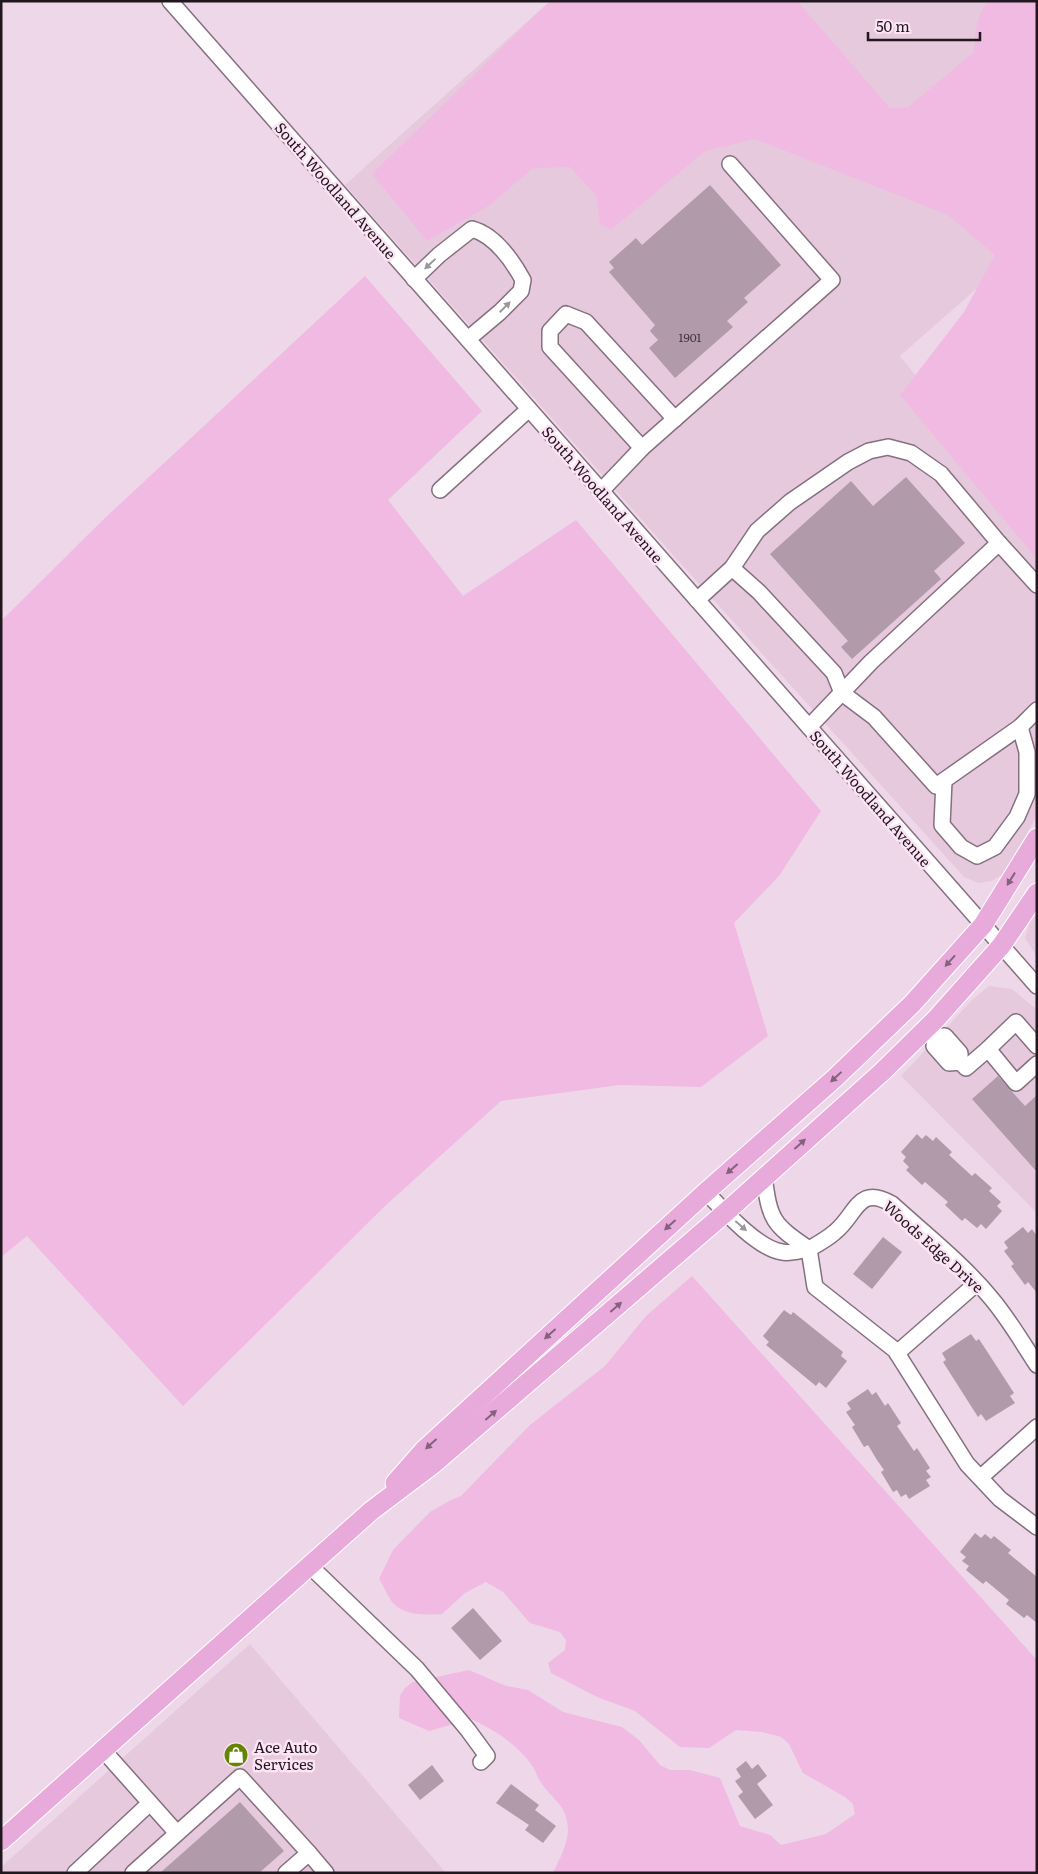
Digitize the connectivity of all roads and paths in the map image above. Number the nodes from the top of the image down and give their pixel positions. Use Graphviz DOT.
graph roads {
  1 [pos="170,1"];
  2 [pos="730,164"];
  3 [pos="414,279"];
  4 [pos="468,339"];
  5 [pos="529,409"];
  6 [pos="676,419"];
  7 [pos="642,448"];
  8 [pos="440,490"];
  9 [pos="601,491"];
  10 [pos="999,543"];
  11 [pos="732,568"];
  12 [pos="1037,585"];
  13 [pos="697,600"];
  14 [pos="842,692"];
  15 [pos="1037,710"];
  16 [pos="809,727"];
  17 [pos="1020,727"];
  18 [pos="944,781"];
  19 [pos="1037,838"];
  20 [pos="1037,893"];
  21 [pos="983,925"];
  22 [pos="1001,946"];
  23 [pos="1037,986"];
  24 [pos="931,1032"];
  25 [pos="1037,1046"];
  26 [pos="988,1049"];
  27 [pos="1037,1064"];
  28 [pos="764,1176"];
  29 [pos="706,1192"];
  30 [pos="726,1212"];
  31 [pos="809,1249"];
  32 [pos="977,1283"];
  33 [pos="897,1353"];
  34 [pos="1037,1365"];
  35 [pos="1037,1427"];
  36 [pos="981,1477"];
  37 [pos="371,1510"];
  38 [pos="1037,1527"];
  39 [pos="310,1566"];
  40 [pos="103,1750"];
  41 [pos="481,1762"];
  42 [pos="150,1803"];
  43 [pos="176,1832"];
  44 [pos="1,1841"];
  45 [pos="309,1852"];
  46 [pos="75,1873"];
  47 [pos="133,1873"];
  48 [pos="286,1873"];
  49 [pos="326,1873"];
  1 -- 3 [label="street, South Woodland Avenue"];
  2 -- 6 [label="street"];
  3 -- 4 [label="street, South Woodland Avenue"];
  4 -- 3 [label="street, one-way"];
  4 -- 5 [label="street, South Woodland Avenue"];
  5 -- 8 [label="street"];
  5 -- 9 [label="street, South Woodland Avenue"];
  6 -- 7 [label="street"];
  6 -- 7 [label="street"];
  7 -- 9 [label="street"];
  9 -- 13 [label="street, South Woodland Avenue"];
  10 -- 11 [label="street"];
  10 -- 12 [label="street"];
  10 -- 14 [label="street"];
  11 -- 13 [label="street"];
  11 -- 14 [label="street"];
  13 -- 16 [label="street, South Woodland Avenue"];
  14 -- 16 [label="street"];
  14 -- 18 [label="street"];
  15 -- 17 [label="street"];
  16 -- 21 [label="street, South Woodland Avenue"];
  17 -- 18 [label="street"];
  17 -- 18 [label="street"];
  19 -- 21 [label="main road, one-way"];
  20 -- 22 [label="main road"];
  21 -- 22 [label="street, South Woodland Avenue"];
  21 -- 29 [label="main road, one-way"];
  22 -- 23 [label="street, South Woodland Avenue"];
  22 -- 24 [label="main road"];
  24 -- 26 [label="street"];
  28 -- 24 [label="main road, one-way"];
  25 -- 26 [label="street"];
  26 -- 27 [label="street"];
  28 -- 30 [label="main road"];
  28 -- 31 [label="street"];
  29 -- 30 [label="street"];
  29 -- 37 [label="main road, one-way"];
  30 -- 31 [label="street, one-way"];
  37 -- 30 [label="main road, one-way"];
  31 -- 32 [label="street, Woods Edge Drive"];
  31 -- 33 [label="street"];
  32 -- 33 [label="street"];
  32 -- 34 [label="street, Woods Edge Drive"];
  33 -- 36 [label="street"];
  35 -- 36 [label="street"];
  36 -- 38 [label="street"];
  37 -- 39 [label="main road"];
  39 -- 40 [label="main road"];
  39 -- 41 [label="street"];
  40 -- 42 [label="street"];
  40 -- 44 [label="main road"];
  42 -- 43 [label="street"];
  42 -- 46 [label="street"];
  43 -- 45 [label="street"];
  43 -- 47 [label="street"];
  45 -- 48 [label="street"];
  45 -- 49 [label="street"];
}
